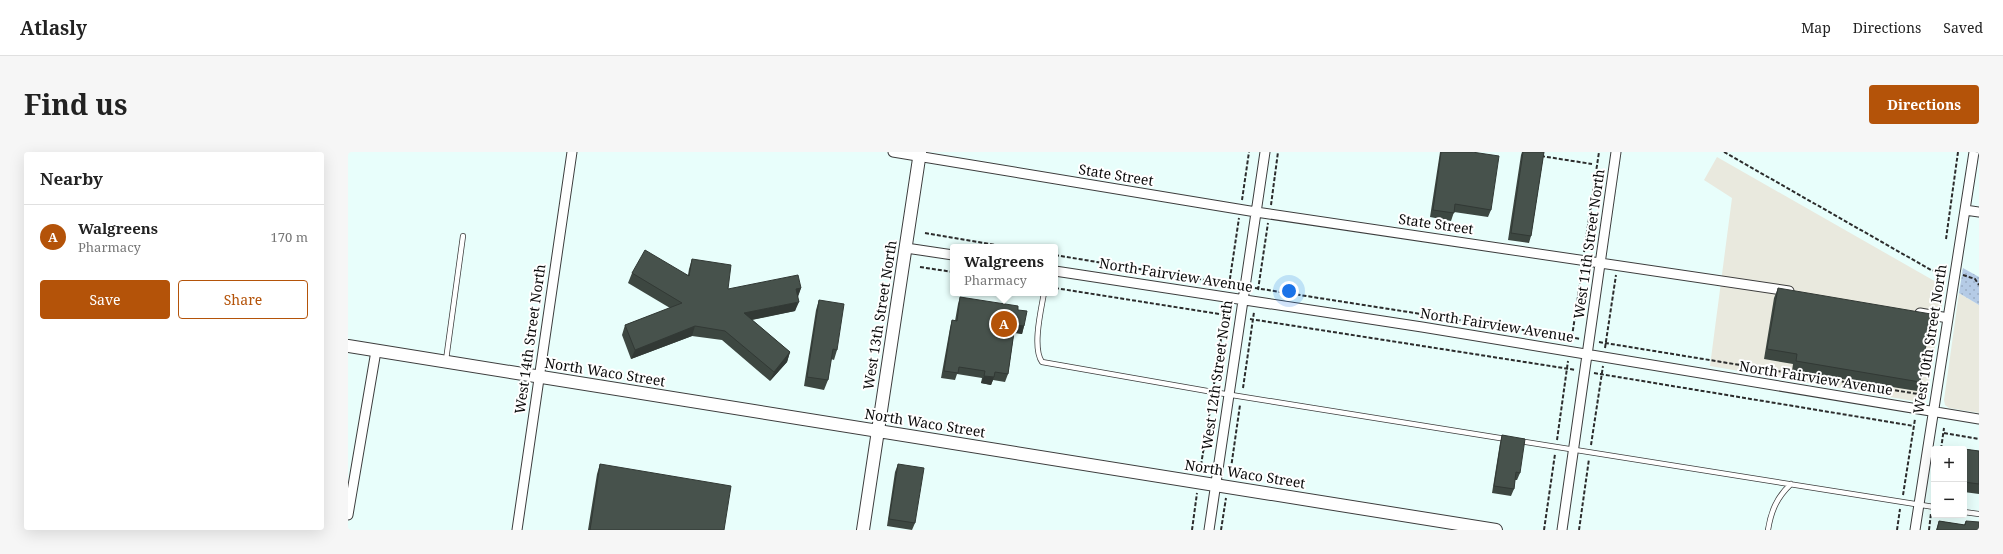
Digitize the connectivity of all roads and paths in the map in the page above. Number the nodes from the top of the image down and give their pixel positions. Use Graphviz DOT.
graph roads {
  1 [pos="572,152"];
  2 [pos="893,152"];
  3 [pos="1250,152"];
  4 [pos="1265,152"];
  5 [pos="1278,152"];
  6 [pos="1613,152"];
  7 [pos="1724,152"];
  8 [pos="1958,152"];
  9 [pos="1974,152"];
  10 [pos="920,154"];
  11 [pos="1541,156"];
  12 [pos="1592,164"];
  13 [pos="1241,210"];
  14 [pos="1965,210"];
  15 [pos="1256,212"];
  16 [pos="1979,212"];
  17 [pos="1269,214"];
  18 [pos="925,233"];
  19 [pos="463,236"];
  20 [pos="1946,239"];
  21 [pos="989,244"];
  22 [pos="906,248"];
  23 [pos="950,255"];
  24 [pos="1058,256"];
  25 [pos="1600,262"];
  26 [pos="1613,264"];
  27 [pos="920,267"];
  28 [pos="1931,270"];
  29 [pos="1058,271"];
  30 [pos="950,272"];
  31 [pos="1229,284"];
  32 [pos="1245,287"];
  33 [pos="1058,288"];
  34 [pos="1258,289"];
  35 [pos="1800,293"];
  36 [pos="1043,296"];
  37 [pos="1227,297"];
  38 [pos="1243,300"];
  39 [pos="1256,302"];
  40 [pos="1909,311"];
  41 [pos="1224,315"];
  42 [pos="1240,317"];
  43 [pos="1948,318"];
  44 [pos="1253,319"];
  45 [pos="1590,341"];
  46 [pos="1606,343"];
  47 [pos="348,346"];
  48 [pos="376,350"];
  49 [pos="1588,354"];
  50 [pos="1604,357"];
  51 [pos="446,362"];
  52 [pos="1585,372"];
  53 [pos="1601,374"];
  54 [pos="539,377"];
  55 [pos="1213,392"];
  56 [pos="1229,394"];
  57 [pos="1242,396"];
  58 [pos="1916,408"];
  59 [pos="1933,411"];
  60 [pos="1979,419"];
  61 [pos="1914,426"];
  62 [pos="1944,428"];
  63 [pos="878,431"];
  64 [pos="1944,433"];
  65 [pos="1509,440"];
  66 [pos="1979,440"];
  67 [pos="1517,441"];
  68 [pos="1942,446"];
  69 [pos="1574,450"];
  70 [pos="1590,453"];
  71 [pos="1199,482"];
  72 [pos="1791,484"];
  73 [pos="1215,485"];
  74 [pos="1228,487"];
  75 [pos="1902,502"];
  76 [pos="1919,505"];
  77 [pos="1931,507"];
  78 [pos="1967,512"];
  79 [pos="1979,514"];
  80 [pos="348,515"];
  81 [pos="517,530"];
  82 [pos="863,530"];
  83 [pos="1192,530"];
  84 [pos="1209,530"];
  85 [pos="1221,530"];
  86 [pos="1496,530"];
  87 [pos="1562,530"];
  88 [pos="1579,530"];
  89 [pos="1768,530"];
  90 [pos="1897,530"];
  91 [pos="1915,530"];
  1 -- 54 [label="street, West 14th Street North"];
  2 -- 10 [label="street"];
  3 -- 13 [label="path"];
  4 -- 15 [label="street, West 12th Street North"];
  5 -- 17 [label="path"];
  6 -- 25 [label="street, West 11th Street North"];
  7 -- 28 [label="path"];
  8 -- 20 [label="path"];
  9 -- 14 [label="street, West 10th Street North"];
  10 -- 13 [label="street, State Street"];
  10 -- 22 [label="street, West 13th Street North"];
  11 -- 12 [label="path"];
  13 -- 15 [label="street, State Street"];
  13 -- 31 [label="path"];
  14 -- 16 [label="street"];
  14 -- 43 [label="street, West 10th Street North"];
  15 -- 17 [label="street, State Street"];
  15 -- 32 [label="street, West 12th Street North"];
  17 -- 25 [label="street, State Street"];
  17 -- 34 [label="path"];
  18 -- 21 [label="path"];
  19 -- 51 [label="lane"];
  22 -- 23 [label="street"];
  22 -- 63 [label="street, West 13th Street North"];
  24 -- 31 [label="path"];
  25 -- 26 [label="street, State Street"];
  25 -- 45 [label="street, West 11th Street North"];
  26 -- 35 [label="street, State Street"];
  26 -- 46 [label="path"];
  27 -- 30 [label="path"];
  29 -- 37 [label="street, North Fairview Avenue"];
  31 -- 32 [label="path"];
  31 -- 37 [label="path"];
  32 -- 34 [label="path"];
  32 -- 38 [label="street, West 12th Street North"];
  33 -- 41 [label="path"];
  34 -- 39 [label="path"];
  34 -- 45 [label="path"];
  36 -- 55 [label="lane"];
  37 -- 38 [label="street, North Fairview Avenue"];
  37 -- 41 [label="path"];
  38 -- 39 [label="street, North Fairview Avenue"];
  38 -- 42 [label="street, West 12th Street North"];
  39 -- 44 [label="path"];
  39 -- 49 [label="street, North Fairview Avenue"];
  40 -- 43 [label="street"];
  41 -- 42 [label="path"];
  41 -- 55 [label="path"];
  42 -- 44 [label="path"];
  42 -- 56 [label="street, West 12th Street North"];
  43 -- 59 [label="street, West 10th Street North"];
  44 -- 52 [label="path"];
  44 -- 57 [label="path"];
  45 -- 46 [label="path"];
  45 -- 49 [label="street, West 11th Street North"];
  46 -- 50 [label="path"];
  46 -- 58 [label="path"];
  47 -- 48 [label="street, North Waco Street"];
  48 -- 51 [label="street, North Waco Street"];
  48 -- 80 [label="street"];
  49 -- 50 [label="street, North Fairview Avenue"];
  49 -- 52 [label="street, West 11th Street North"];
  50 -- 53 [label="path"];
  50 -- 58 [label="street, North Fairview Avenue"];
  51 -- 54 [label="street, North Waco Street"];
  52 -- 53 [label="path"];
  52 -- 69 [label="street, West 11th Street North"];
  53 -- 61 [label="path"];
  53 -- 70 [label="path"];
  54 -- 63 [label="street, North Waco Street"];
  54 -- 81 [label="street, West 14th Street North"];
  55 -- 56 [label="lane"];
  55 -- 71 [label="path"];
  56 -- 57 [label="lane"];
  56 -- 73 [label="street, West 12th Street North"];
  57 -- 65 [label="lane"];
  57 -- 74 [label="path"];
  58 -- 59 [label="street, North Fairview Avenue"];
  58 -- 61 [label="path"];
  59 -- 60 [label="street, North Fairview Avenue"];
  59 -- 76 [label="street, West 10th Street North"];
  61 -- 75 [label="path"];
  62 -- 64 [label="path"];
  63 -- 71 [label="street, North Waco Street"];
  63 -- 82 [label="street, West 13th Street North"];
  64 -- 66 [label="path"];
  64 -- 68 [label="path"];
  67 -- 69 [label="lane"];
  69 -- 70 [label="lane"];
  69 -- 87 [label="street, West 11th Street North"];
  70 -- 72 [label="lane"];
  70 -- 88 [label="path"];
  71 -- 73 [label="street, North Waco Street"];
  71 -- 83 [label="path"];
  72 -- 75 [label="lane"];
  72 -- 89 [label="lane"];
  73 -- 74 [label="street, North Waco Street"];
  73 -- 84 [label="street, West 12th Street North"];
  74 -- 85 [label="path"];
  74 -- 86 [label="street, North Waco Street"];
  75 -- 76 [label="lane"];
  75 -- 90 [label="path"];
  76 -- 77 [label="lane"];
  76 -- 91 [label="street, West 10th Street North"];
  78 -- 79 [label="lane"];
}
